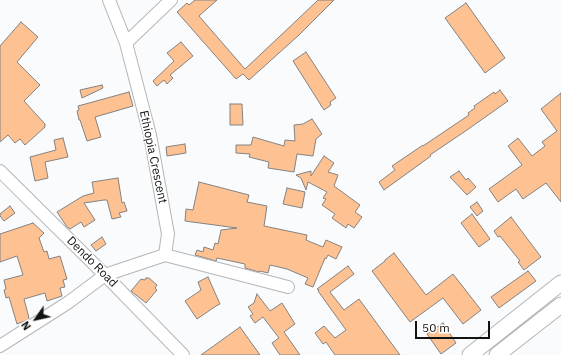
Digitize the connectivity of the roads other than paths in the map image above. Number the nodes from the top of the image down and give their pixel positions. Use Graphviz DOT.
graph roads {
  1 [pos="109,0"];
  2 [pos="171,0"];
  3 [pos="126,43"];
  4 [pos="0,171"];
  5 [pos="165,255"];
  6 [pos="105,275"];
  7 [pos="561,283"];
  8 [pos="288,287"];
  9 [pos="561,305"];
  10 [pos="0,346"];
  11 [pos="183,355"];
  12 [pos="470,355"];
  13 [pos="497,355"];
  1 -- 3 [label="street, Ethiopia Crescent"];
  2 -- 3 [label="street"];
  3 -- 5 [label="street, Ethiopia Crescent"];
  4 -- 6 [label="street, Dendo Road"];
  5 -- 6 [label="street"];
  5 -- 8 [label="street"];
  6 -- 10 [label="street"];
  6 -- 11 [label="street, Dendo Road"];
  7 -- 12 [label="main road"];
  9 -- 13 [label="main road"];
}
